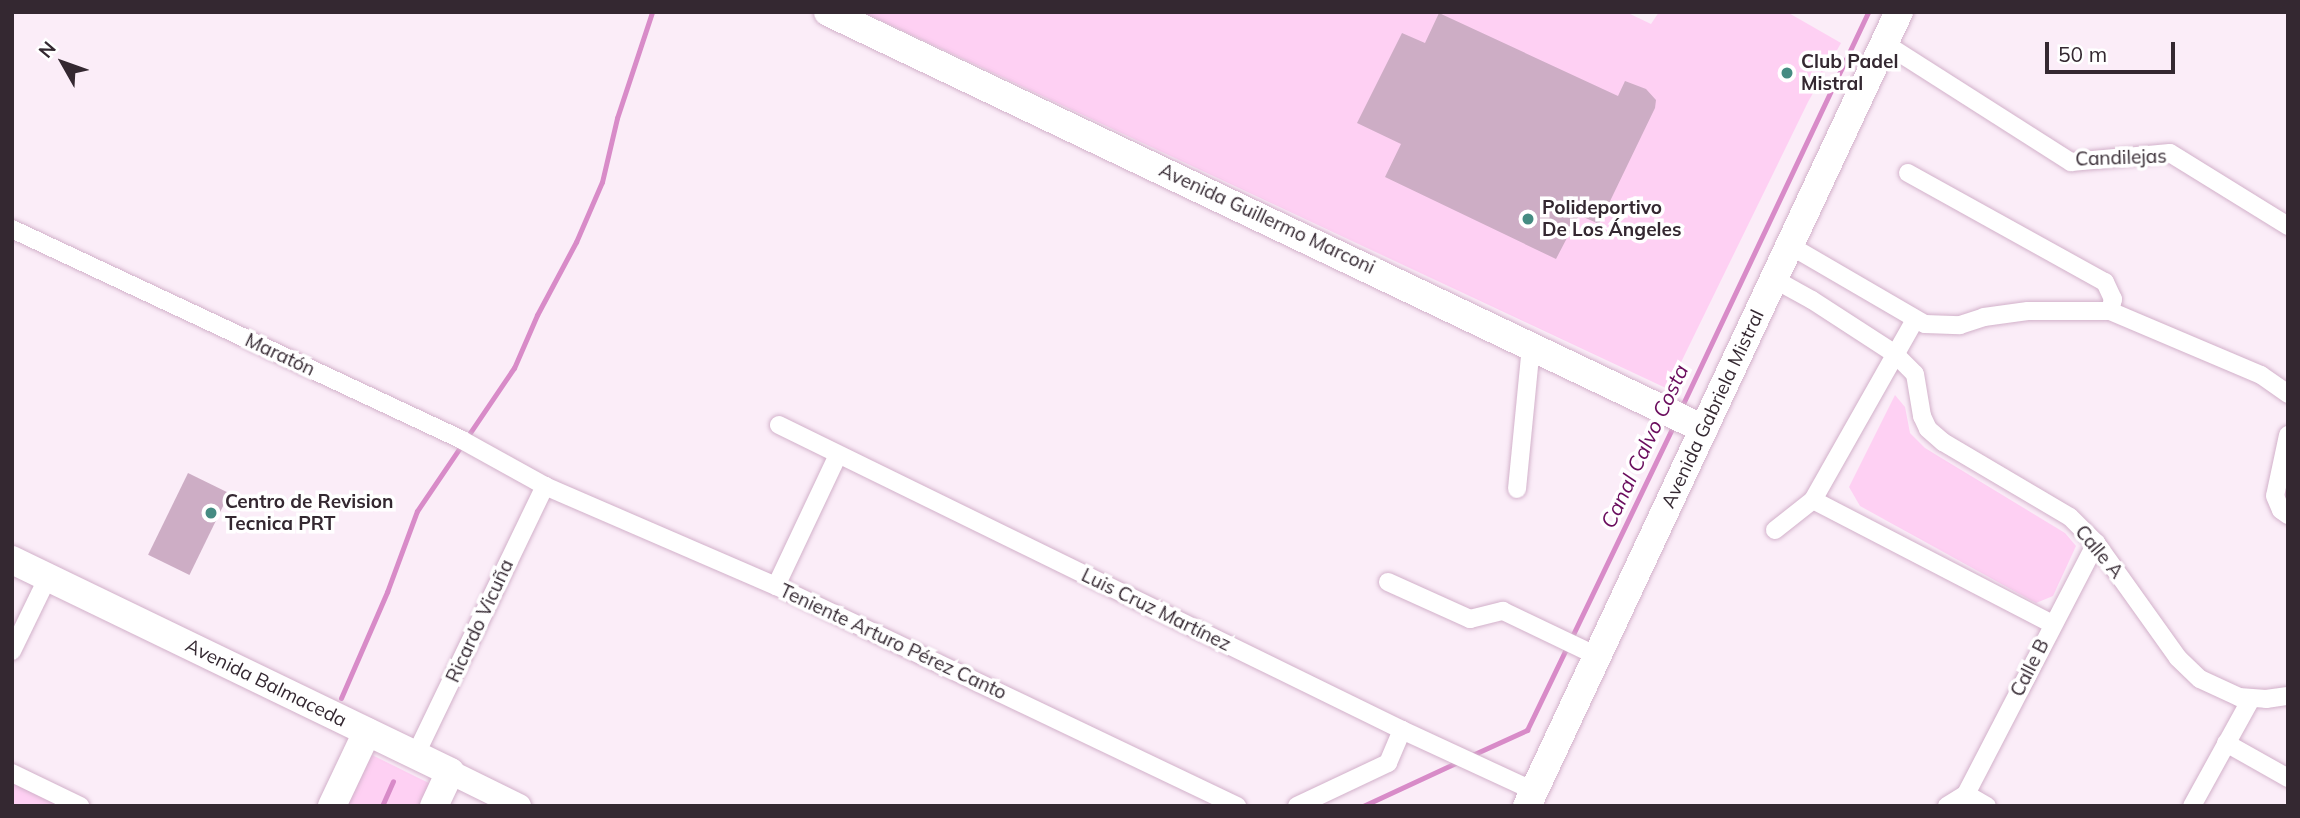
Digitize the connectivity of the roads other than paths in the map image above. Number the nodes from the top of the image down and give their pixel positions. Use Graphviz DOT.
graph roads {
  1 [pos="828,12"];
  2 [pos="1899,12"];
  3 [pos="1884,43"];
  4 [pos="1908,173"];
  5 [pos="2288,226"];
  6 [pos="12,229"];
  7 [pos="1789,245"];
  8 [pos="1774,279"];
  9 [pos="2110,311"];
  10 [pos="1915,320"];
  11 [pos="1531,345"];
  12 [pos="1895,355"];
  13 [pos="2288,394"];
  14 [pos="1688,421"];
  15 [pos="779,425"];
  16 [pos="2288,435"];
  17 [pos="838,455"];
  18 [pos="545,486"];
  19 [pos="1517,489"];
  20 [pos="1813,500"];
  21 [pos="2288,515"];
  22 [pos="1775,530"];
  23 [pos="2096,542"];
  24 [pos="12,560"];
  25 [pos="48,577"];
  26 [pos="1388,582"];
  27 [pos="776,586"];
  28 [pos="2052,624"];
  29 [pos="12,651"];
  30 [pos="1589,652"];
  31 [pos="2288,696"];
  32 [pos="2251,699"];
  33 [pos="1402,730"];
  34 [pos="367,732"];
  35 [pos="2227,743"];
  36 [pos="415,756"];
  37 [pos="450,772"];
  38 [pos="12,773"];
  39 [pos="2288,778"];
  40 [pos="1966,794"];
  41 [pos="1531,798"];
  42 [pos="80,806"];
  43 [pos="331,806"];
  44 [pos="434,806"];
  45 [pos="519,806"];
  46 [pos="1237,806"];
  47 [pos="1297,806"];
  48 [pos="1947,806"];
  49 [pos="1987,806"];
  50 [pos="2192,806"];
  1 -- 11 [label="main road, Avenida Guillermo Marconi"];
  2 -- 3 [label="main road, Avenida Gabriela Mistral"];
  3 -- 5 [label="street, Candilejas"];
  3 -- 7 [label="main road, Avenida Gabriela Mistral"];
  4 -- 9 [label="street"];
  6 -- 18 [label="street, Maratón"];
  7 -- 8 [label="main road, Avenida Gabriela Mistral"];
  7 -- 10 [label="street"];
  8 -- 12 [label="street, Calle A"];
  8 -- 14 [label="main road, Avenida Gabriela Mistral"];
  9 -- 10 [label="street"];
  9 -- 13 [label="street"];
  10 -- 12 [label="street"];
  11 -- 14 [label="main road, Avenida Guillermo Marconi"];
  11 -- 19 [label="street"];
  12 -- 20 [label="street"];
  12 -- 23 [label="street, Calle A"];
  14 -- 30 [label="main road, Avenida Gabriela Mistral"];
  15 -- 17 [label="street, Luis Cruz Martínez"];
  16 -- 21 [label="street"];
  17 -- 27 [label="street"];
  17 -- 33 [label="street, Luis Cruz Martínez"];
  18 -- 27 [label="street, Teniente Arturo Pérez Canto"];
  18 -- 36 [label="street, Ricardo Vicuña"];
  20 -- 22 [label="street"];
  20 -- 28 [label="street"];
  23 -- 28 [label="street, Calle B"];
  23 -- 32 [label="street, Calle A"];
  24 -- 25 [label="main road, Avenida Balmaceda"];
  25 -- 29 [label="street"];
  25 -- 34 [label="main road, Avenida Balmaceda"];
  26 -- 30 [label="street"];
  27 -- 46 [label="street, Teniente Arturo Pérez Canto"];
  28 -- 40 [label="street, Calle B"];
  30 -- 41 [label="main road, Avenida Gabriela Mistral"];
  31 -- 32 [label="street, Calle A"];
  32 -- 35 [label="street"];
  33 -- 41 [label="street, Luis Cruz Martínez"];
  33 -- 47 [label="street"];
  34 -- 36 [label="main road, Avenida Balmaceda"];
  34 -- 43 [label="main road"];
  35 -- 39 [label="street"];
  35 -- 50 [label="street"];
  36 -- 37 [label="main road, Avenida Balmaceda"];
  37 -- 44 [label="main road"];
  37 -- 45 [label="main road, Avenida Balmaceda"];
  38 -- 42 [label="street"];
  40 -- 48 [label="street"];
  40 -- 49 [label="street"];
}
